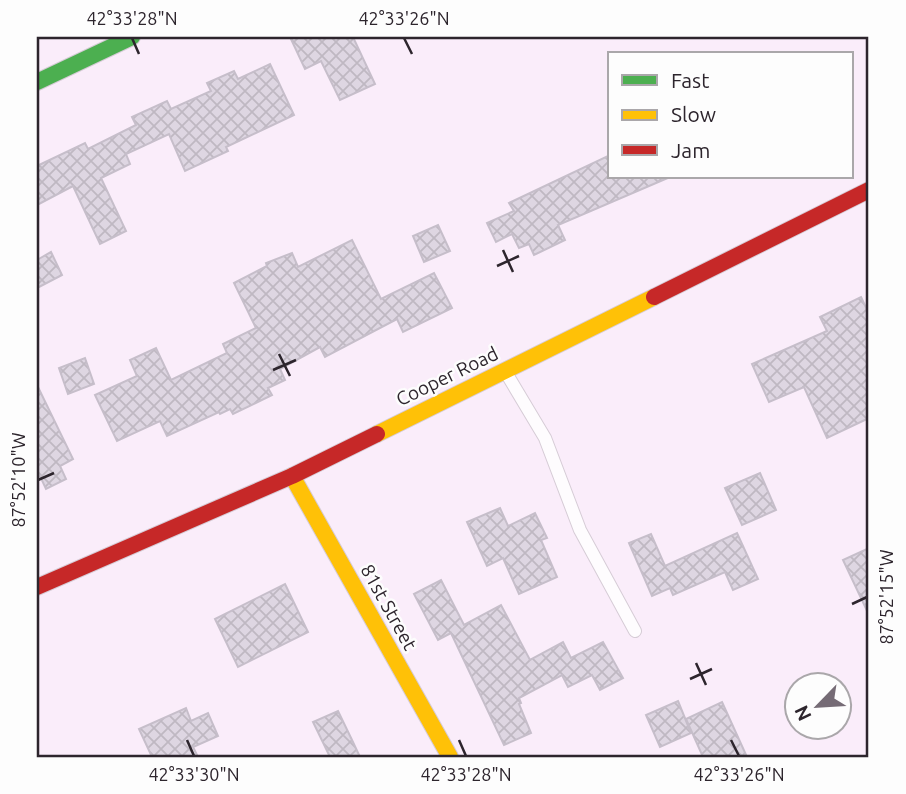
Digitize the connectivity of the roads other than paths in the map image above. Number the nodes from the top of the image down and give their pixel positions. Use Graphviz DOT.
graph roads {
  1 [pos="132,37"];
  2 [pos="37,82"];
  3 [pos="869,190"];
  4 [pos="505,371"];
  5 [pos="292,476"];
  6 [pos="37,586"];
  7 [pos="635,631"];
  8 [pos="450,757"];
  1 -- 2 [label="street"];
  3 -- 4 [label="street, Cooper Road"];
  4 -- 5 [label="street, Cooper Road"];
  4 -- 7 [label="lane"];
  5 -- 6 [label="street, Cooper Road"];
  5 -- 8 [label="street, 81st Street"];
}
